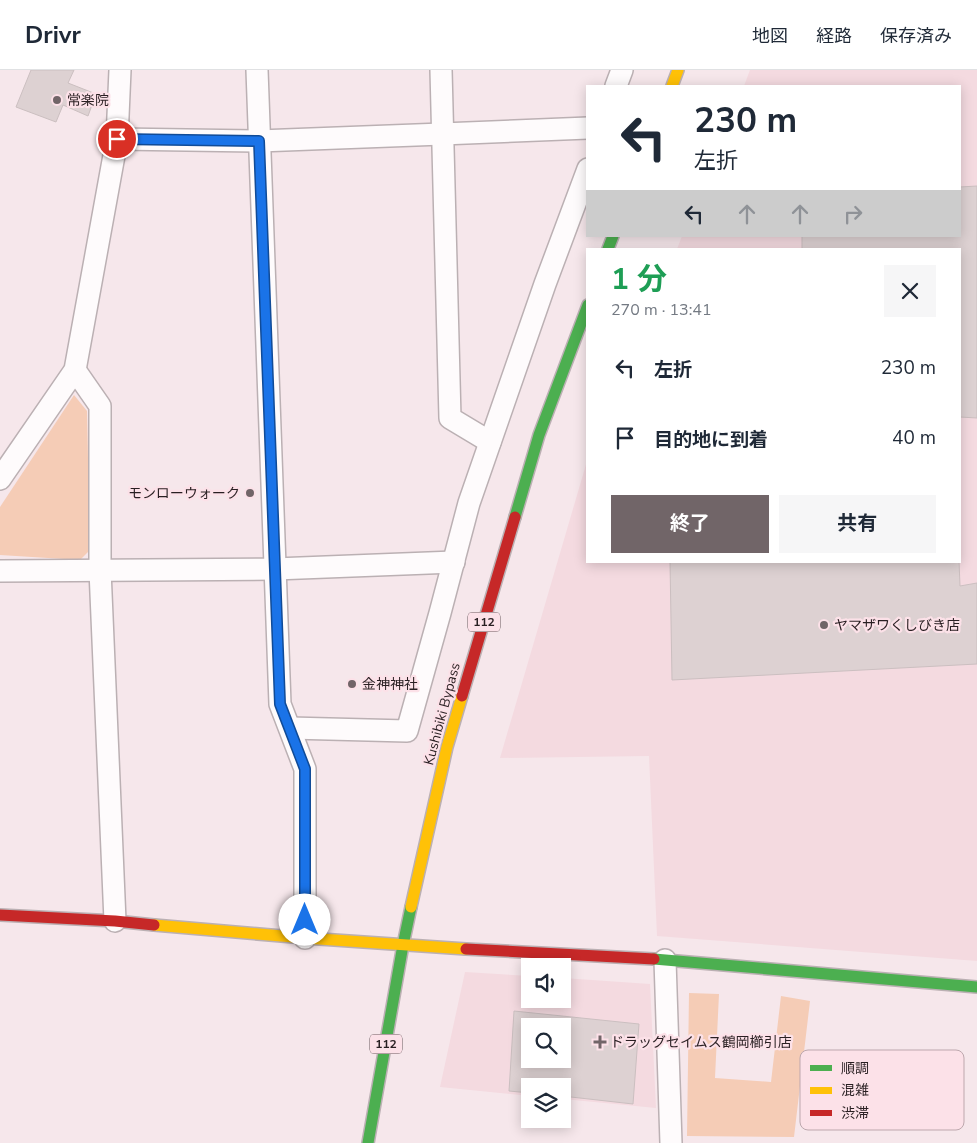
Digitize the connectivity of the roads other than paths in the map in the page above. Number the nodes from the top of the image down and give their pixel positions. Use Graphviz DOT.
graph roads {
  1 [pos="120,70"];
  2 [pos="257,70"];
  3 [pos="441,70"];
  4 [pos="622,70"];
  5 [pos="678,70"];
  6 [pos="616,85"];
  7 [pos="672,85"];
  8 [pos="586,128"];
  9 [pos="442,134"];
  10 [pos="117,139"];
  11 [pos="259,141"];
  12 [pos="586,174"];
  13 [pos="586,310"];
  14 [pos="75,370"];
  15 [pos="490,442"];
  16 [pos="0,479"];
  17 [pos="454,562"];
  18 [pos="275,569"];
  19 [pos="100,570"];
  20 [pos="0,571"];
  21 [pos="290,728"];
  22 [pos="0,915"];
  23 [pos="115,921"];
  24 [pos="305,938"];
  25 [pos="403,945"];
  26 [pos="666,960"];
  27 [pos="977,987"];
  28 [pos="368,1143"];
  29 [pos="671,1143"];
  1 -- 10 [label="street"];
  2 -- 11 [label="street"];
  3 -- 9 [label="street"];
  4 -- 6 [label="street"];
  5 -- 7 [label="main road"];
  8 -- 9 [label="street"];
  9 -- 11 [label="street"];
  9 -- 15 [label="street"];
  10 -- 11 [label="street"];
  10 -- 14 [label="street"];
  11 -- 18 [label="street"];
  12 -- 15 [label="street"];
  13 -- 25 [label="main road, Kushibiki Bypass / 112"];
  14 -- 16 [label="street"];
  14 -- 19 [label="street"];
  15 -- 17 [label="street"];
  17 -- 18 [label="street"];
  17 -- 21 [label="street"];
  18 -- 19 [label="street"];
  18 -- 21 [label="street"];
  19 -- 20 [label="street"];
  19 -- 23 [label="street"];
  21 -- 24 [label="street"];
  22 -- 23 [label="main road"];
  23 -- 24 [label="main road"];
  24 -- 25 [label="main road"];
  25 -- 26 [label="main road"];
  25 -- 28 [label="main road, Kushibiki Bypass / 112"];
  26 -- 27 [label="main road"];
  26 -- 29 [label="street"];
}
